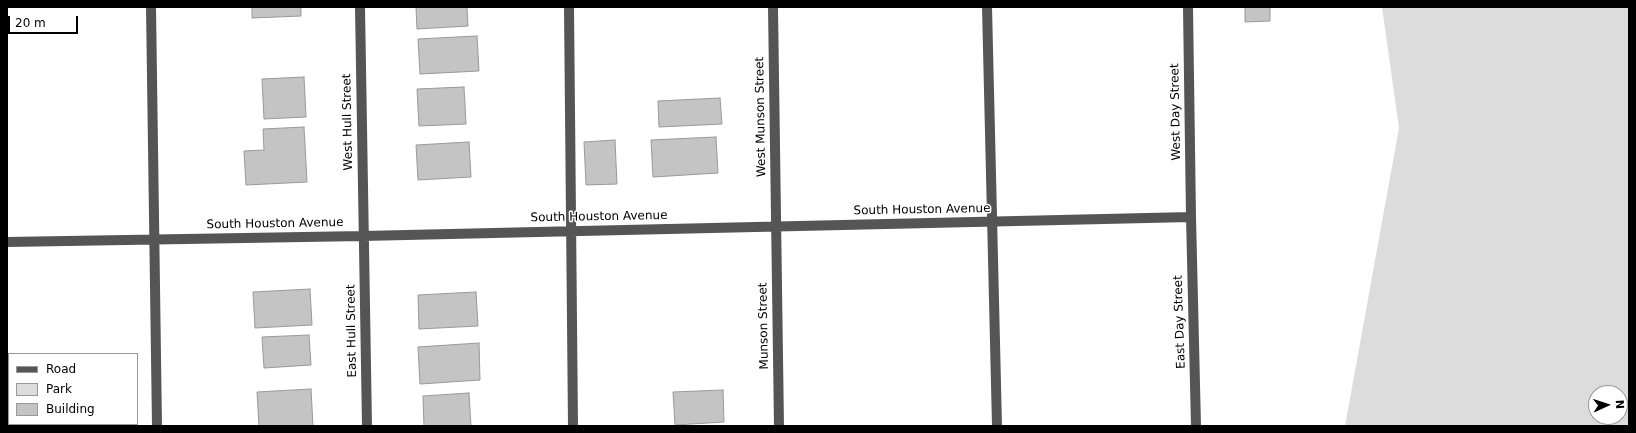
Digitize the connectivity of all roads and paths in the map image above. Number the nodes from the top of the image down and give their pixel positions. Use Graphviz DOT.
graph roads {
  1 [pos="151,7"];
  2 [pos="360,7"];
  3 [pos="569,7"];
  4 [pos="773,7"];
  5 [pos="987,7"];
  6 [pos="1188,7"];
  7 [pos="1191,217"];
  8 [pos="992,221"];
  9 [pos="775,226"];
  10 [pos="571,231"];
  11 [pos="363,236"];
  12 [pos="154,239"];
  13 [pos="7,242"];
  14 [pos="157,426"];
  15 [pos="367,426"];
  16 [pos="573,426"];
  17 [pos="779,426"];
  18 [pos="997,426"];
  19 [pos="1196,426"];
  1 -- 12 [label="street"];
  2 -- 11 [label="street, West Hull Street"];
  3 -- 10 [label="street"];
  4 -- 9 [label="street, West Munson Street"];
  5 -- 8 [label="street"];
  6 -- 7 [label="street, West Day Street"];
  7 -- 8 [label="street, South Houston Avenue"];
  7 -- 19 [label="street, East Day Street"];
  8 -- 9 [label="street, South Houston Avenue"];
  8 -- 18 [label="street"];
  9 -- 10 [label="street, South Houston Avenue"];
  9 -- 17 [label="street, Munson Street"];
  10 -- 11 [label="street, South Houston Avenue"];
  10 -- 16 [label="street"];
  11 -- 12 [label="street, South Houston Avenue"];
  11 -- 15 [label="street, East Hull Street"];
  12 -- 13 [label="street, South Houston Avenue"];
  12 -- 14 [label="street"];
}
